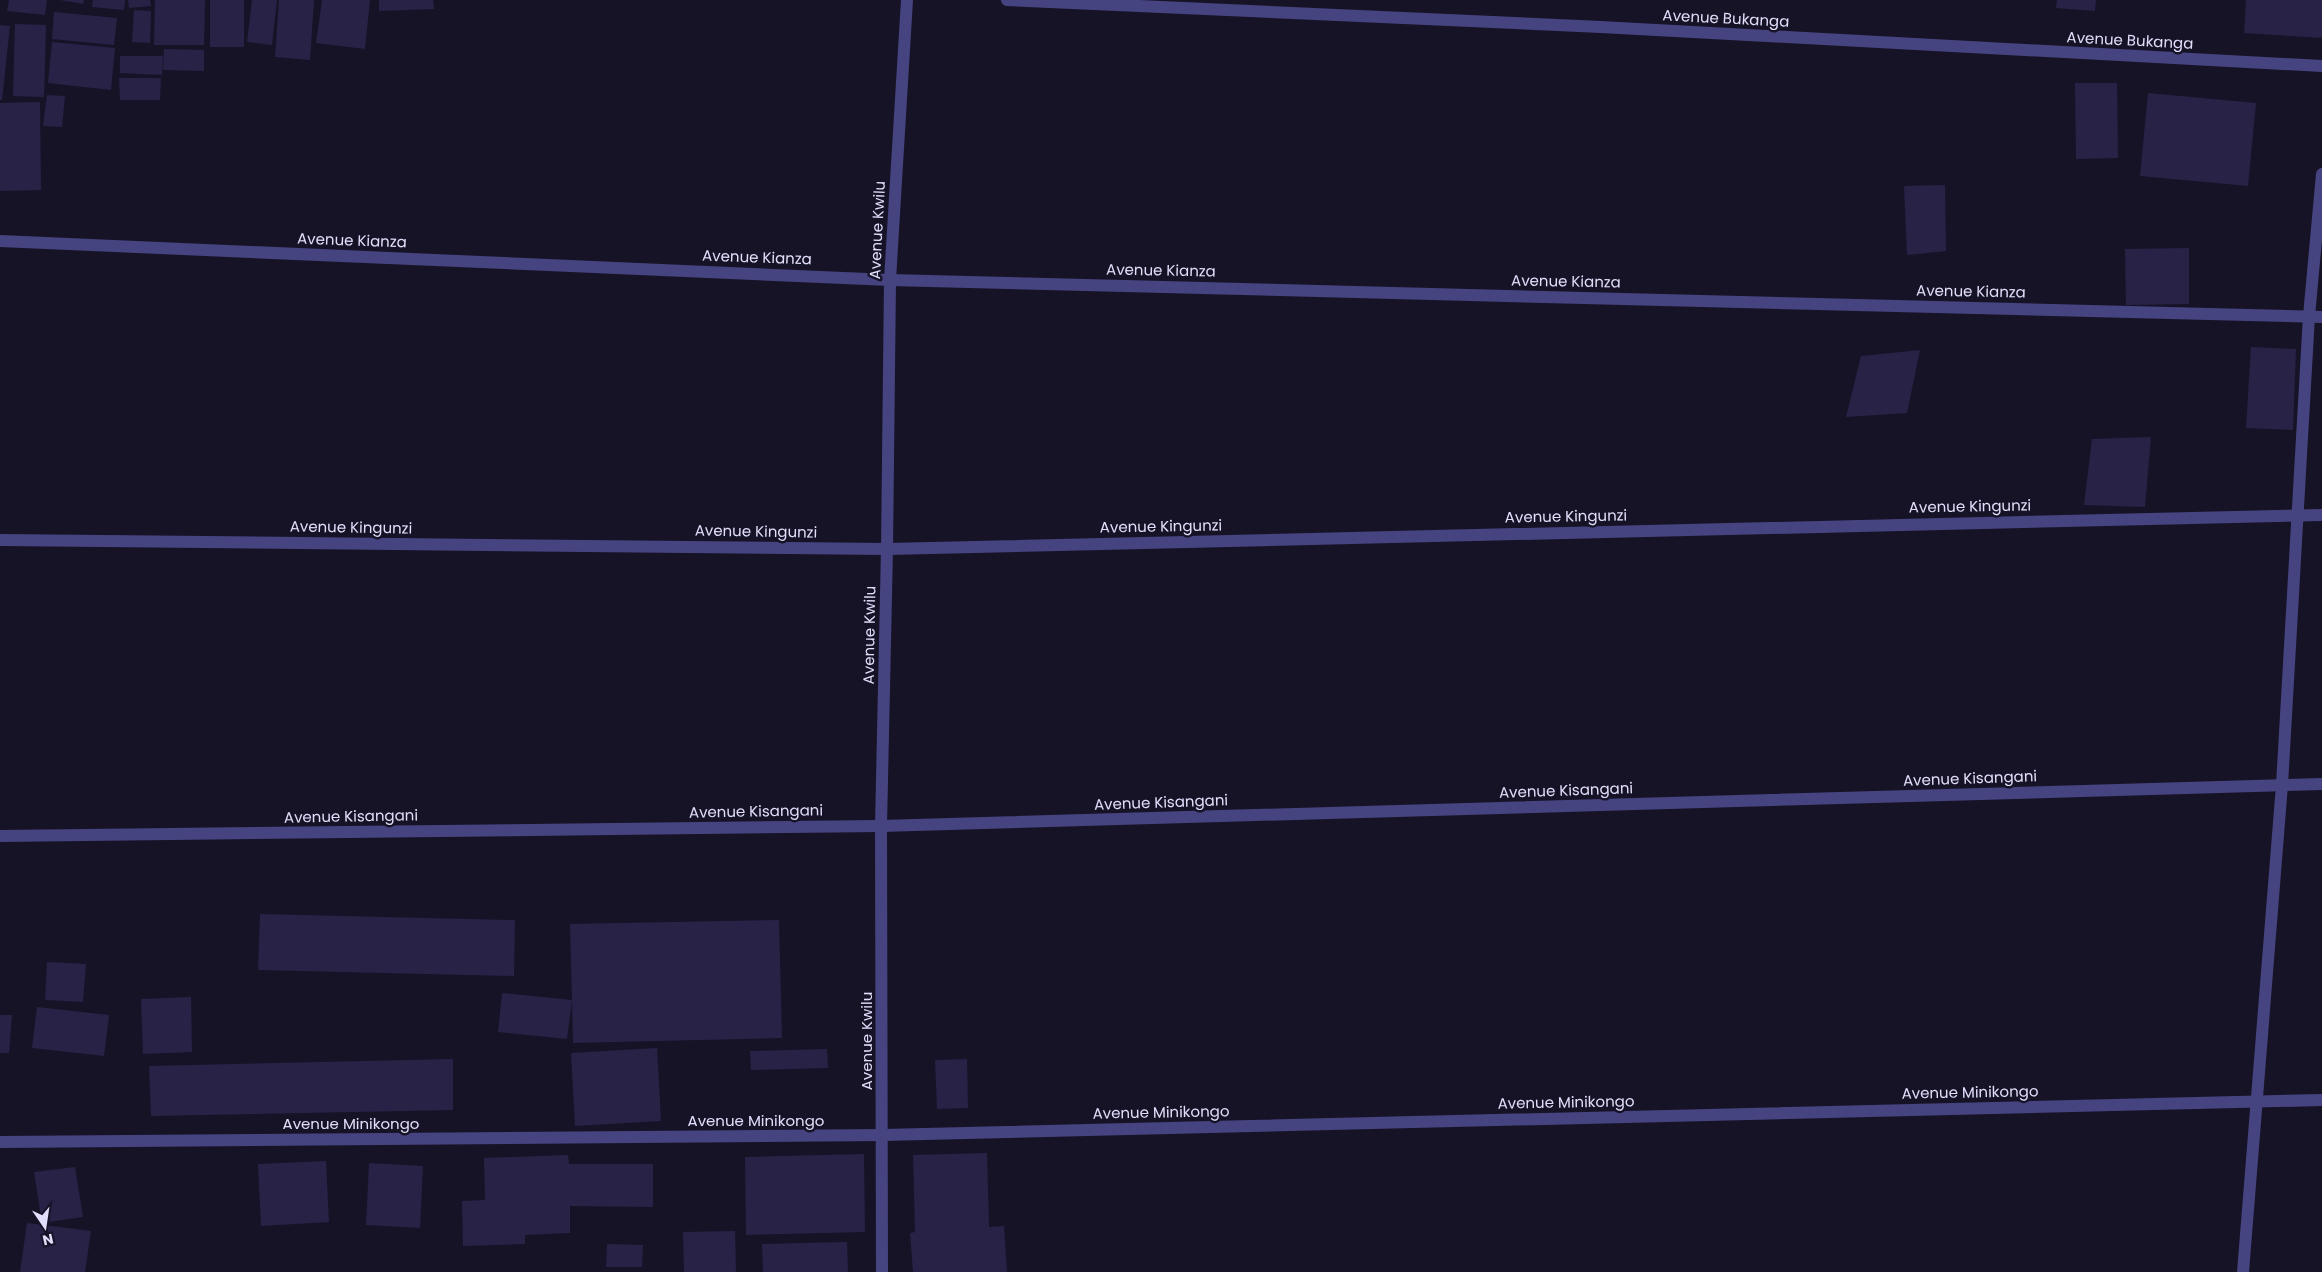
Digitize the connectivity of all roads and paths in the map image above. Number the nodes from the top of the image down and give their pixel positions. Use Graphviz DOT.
graph roads {
  1 [pos="906,0"];
  2 [pos="1007,0"];
  3 [pos="2322,66"];
  4 [pos="2322,174"];
  5 [pos="0,241"];
  6 [pos="890,280"];
  7 [pos="2308,316"];
  8 [pos="2322,316"];
  9 [pos="2296,515"];
  10 [pos="2322,515"];
  11 [pos="0,540"];
  12 [pos="887,549"];
  13 [pos="2322,784"];
  14 [pos="2282,785"];
  15 [pos="881,826"];
  16 [pos="0,836"];
  17 [pos="2258,1100"];
  18 [pos="2322,1100"];
  19 [pos="882,1136"];
  20 [pos="0,1142"];
  21 [pos="882,1272"];
  22 [pos="2243,1272"];
  1 -- 6 [label="street, Avenue Kwilu"];
  2 -- 3 [label="street, Avenue Bukanga"];
  4 -- 7 [label="street"];
  5 -- 6 [label="street, Avenue Kianza"];
  6 -- 7 [label="street, Avenue Kianza"];
  6 -- 12 [label="street, Avenue Kwilu"];
  7 -- 8 [label="street, Avenue Kianza"];
  7 -- 9 [label="street"];
  9 -- 10 [label="street, Avenue Kingunzi"];
  9 -- 12 [label="street, Avenue Kingunzi"];
  9 -- 14 [label="street"];
  11 -- 12 [label="street, Avenue Kingunzi"];
  12 -- 15 [label="street, Avenue Kwilu"];
  13 -- 14 [label="street, Avenue Kisangani"];
  14 -- 15 [label="street, Avenue Kisangani"];
  14 -- 17 [label="street"];
  15 -- 16 [label="street, Avenue Kisangani"];
  15 -- 19 [label="street, Avenue Kwilu"];
  17 -- 18 [label="street, Avenue Minikongo"];
  17 -- 19 [label="street, Avenue Minikongo"];
  17 -- 22 [label="street"];
  19 -- 20 [label="street, Avenue Minikongo"];
  19 -- 21 [label="street, Avenue Kwilu"];
}
